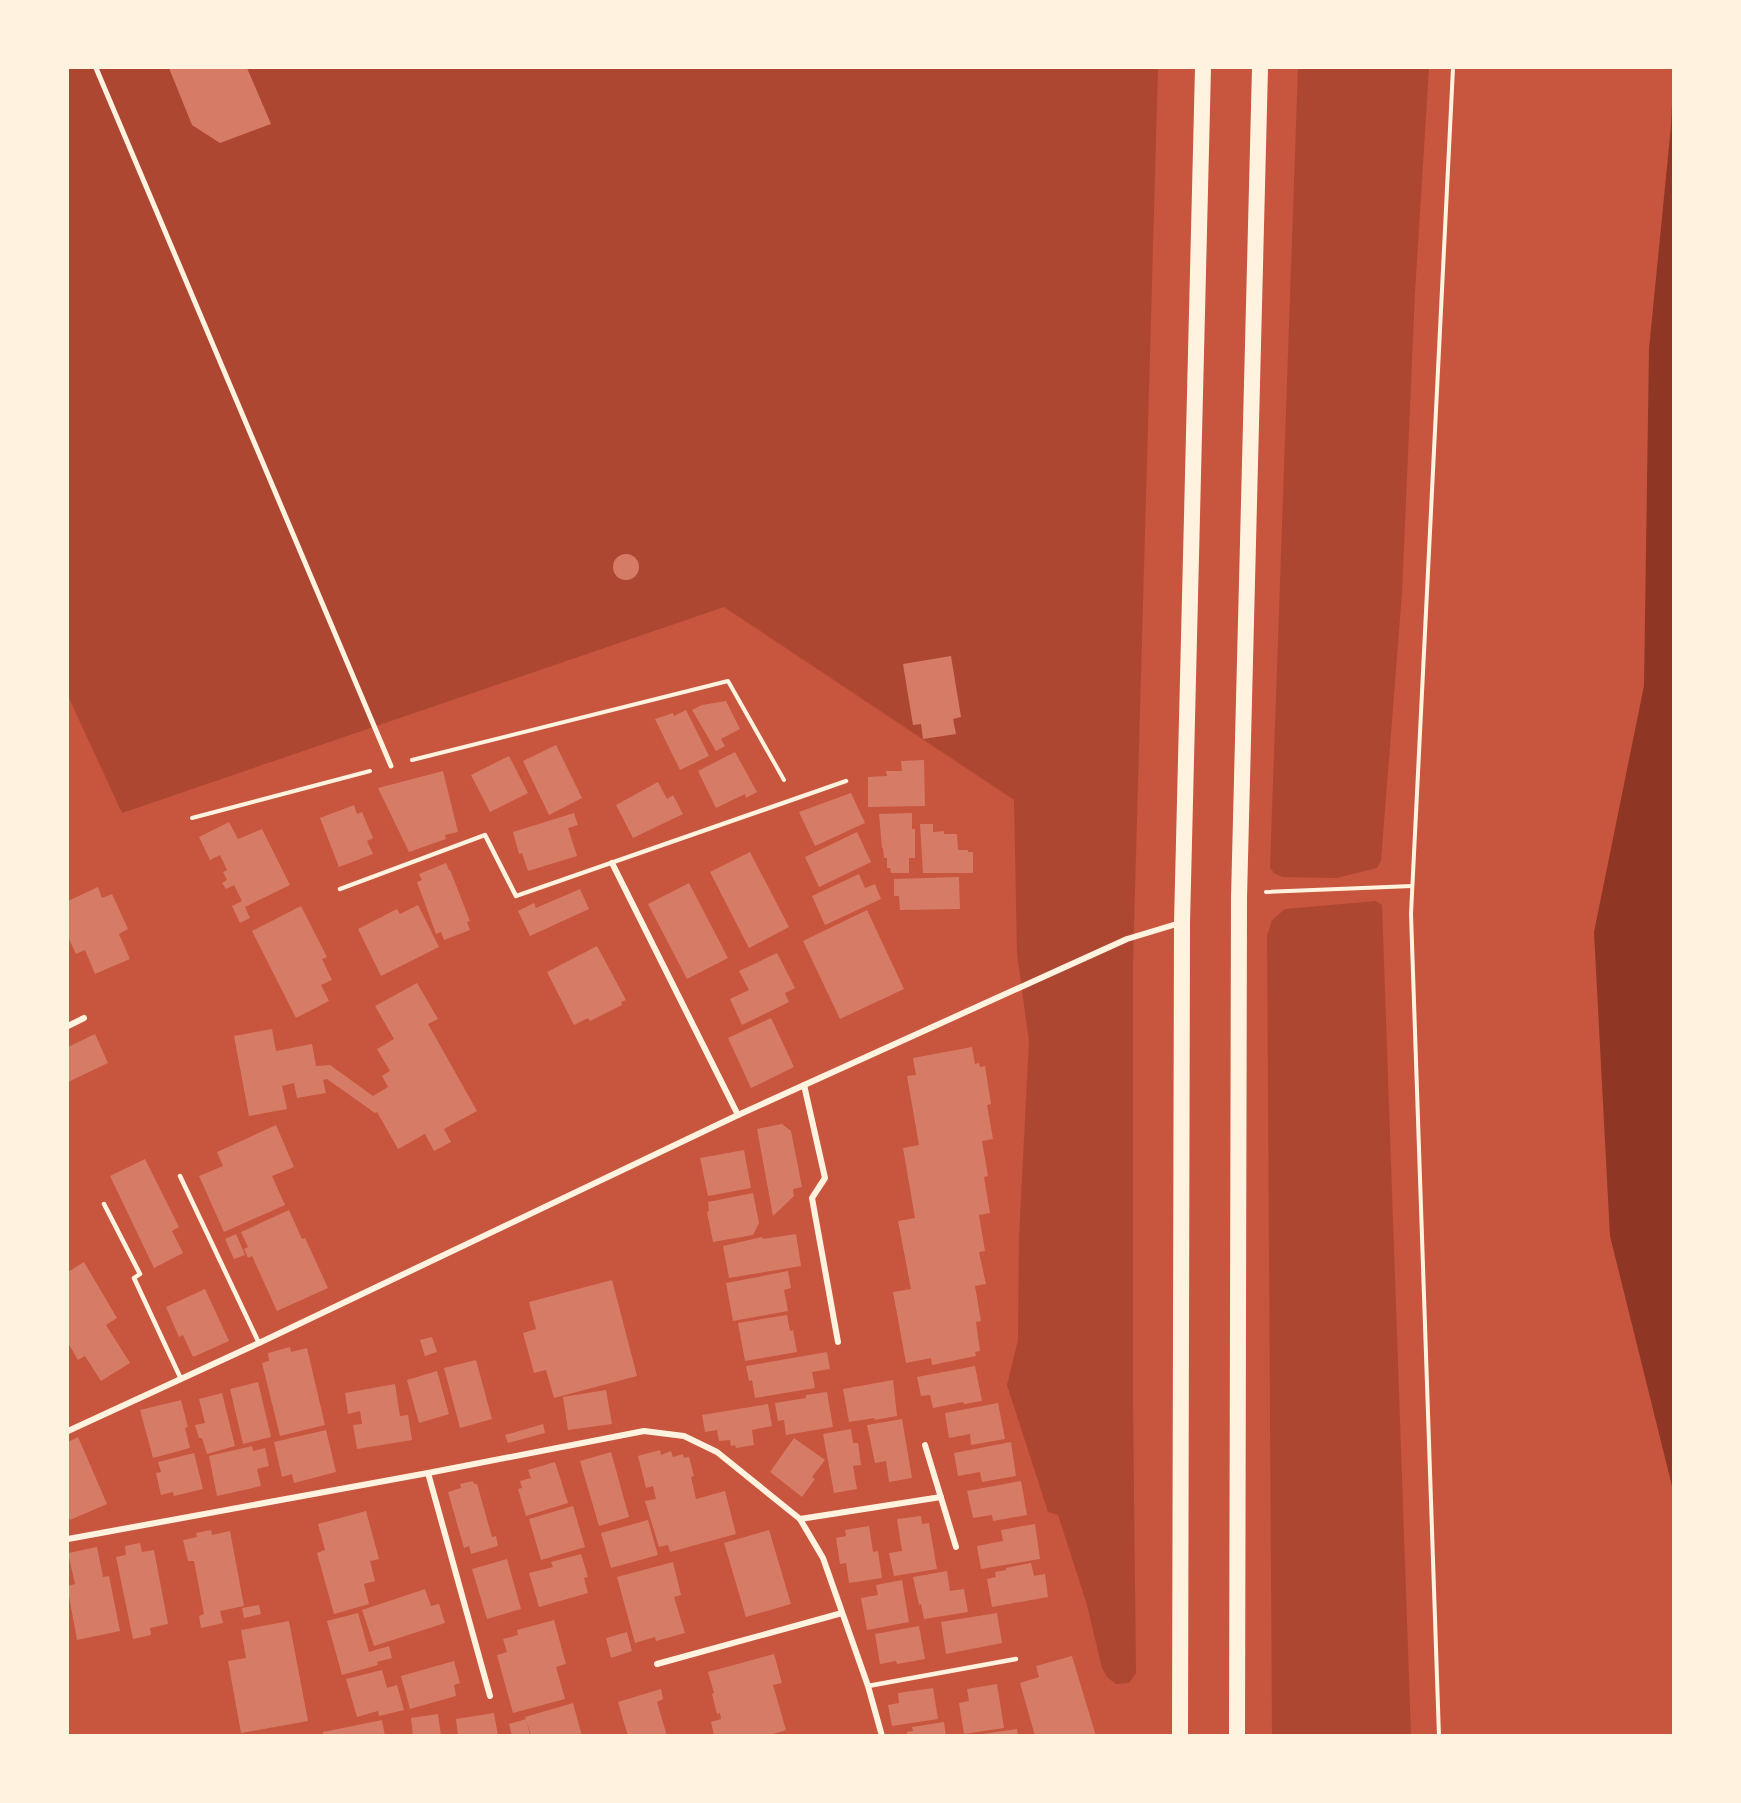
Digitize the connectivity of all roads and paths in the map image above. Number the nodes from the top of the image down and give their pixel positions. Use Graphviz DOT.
graph roads {
  1 [pos="96,68"];
  2 [pos="1203,68"];
  3 [pos="1260,68"];
  4 [pos="1453,68"];
  5 [pos="391,766"];
  6 [pos="846,781"];
  7 [pos="795,799"];
  8 [pos="192,818"];
  9 [pos="612,863"];
  10 [pos="1412,886"];
  11 [pos="340,889"];
  12 [pos="1265,892"];
  13 [pos="1182,923"];
  14 [pos="84,1018"];
  15 [pos="68,1026"];
  16 [pos="804,1085"];
  17 [pos="738,1115"];
  18 [pos="180,1176"];
  19 [pos="104,1204"];
  20 [pos="838,1341"];
  21 [pos="259,1343"];
  22 [pos="182,1379"];
  23 [pos="68,1431"];
  24 [pos="926,1445"];
  25 [pos="428,1473"];
  26 [pos="941,1497"];
  27 [pos="800,1519"];
  28 [pos="68,1539"];
  29 [pos="956,1547"];
  30 [pos="843,1613"];
  31 [pos="1016,1659"];
  32 [pos="657,1664"];
  33 [pos="868,1686"];
  34 [pos="490,1696"];
  35 [pos="882,1736"];
  36 [pos="1180,1736"];
  37 [pos="1238,1736"];
  38 [pos="1439,1736"];
  1 -- 5 [label="street"];
  2 -- 13 [label="highway"];
  3 -- 37 [label="highway"];
  4 -- 10 [label="path"];
  5 -- 7 [label="path"];
  5 -- 8 [label="path"];
  6 -- 7 [label="lane"];
  7 -- 9 [label="lane"];
  9 -- 11 [label="lane"];
  9 -- 17 [label="street"];
  10 -- 12 [label="path"];
  10 -- 38 [label="path"];
  13 -- 16 [label="street"];
  13 -- 36 [label="highway"];
  14 -- 15 [label="street"];
  16 -- 17 [label="street"];
  16 -- 20 [label="street"];
  17 -- 21 [label="street"];
  18 -- 21 [label="lane"];
  19 -- 22 [label="lane"];
  21 -- 22 [label="street"];
  22 -- 23 [label="street"];
  24 -- 26 [label="street"];
  25 -- 27 [label="street"];
  25 -- 28 [label="street"];
  25 -- 34 [label="street"];
  26 -- 27 [label="street"];
  26 -- 29 [label="street"];
  27 -- 30 [label="street"];
  30 -- 32 [label="street"];
  30 -- 33 [label="street"];
  31 -- 33 [label="lane"];
  33 -- 35 [label="street"];
}
